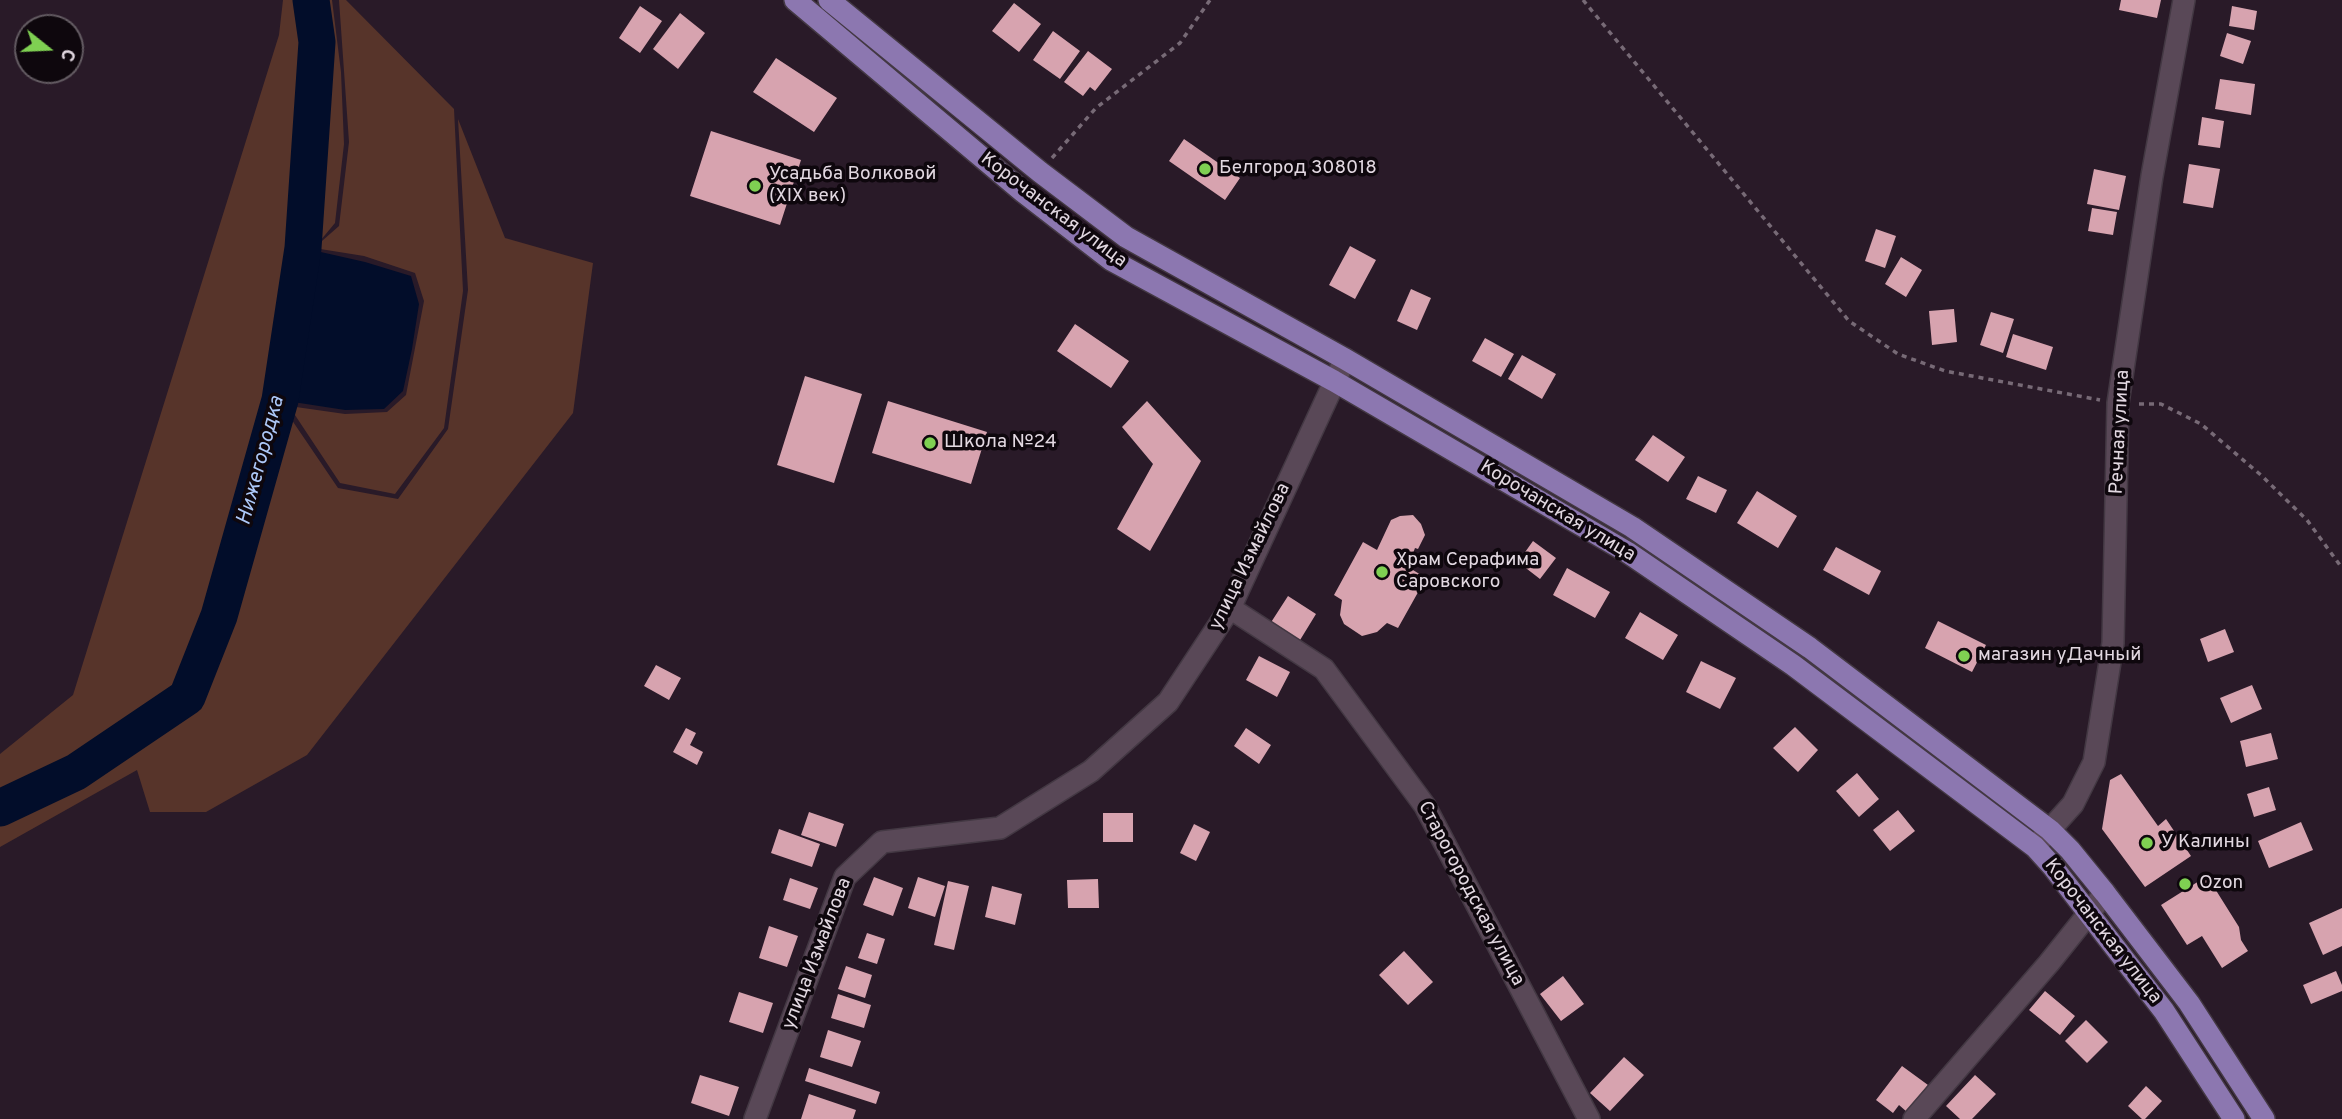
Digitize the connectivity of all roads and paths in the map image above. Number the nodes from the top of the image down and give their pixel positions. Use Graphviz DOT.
graph roads {
  1 [pos="794,0"];
  2 [pos="829,0"];
  3 [pos="1210,0"];
  4 [pos="1583,0"];
  5 [pos="2184,0"];
  6 [pos="1051,160"];
  7 [pos="1345,359"];
  8 [pos="1334,381"];
  9 [pos="2118,403"];
  10 [pos="2342,568"];
  11 [pos="1230,608"];
  12 [pos="2050,830"];
  13 [pos="2035,847"];
  14 [pos="2105,893"];
  15 [pos="2088,911"];
  16 [pos="755,1119"];
  17 [pos="1589,1119"];
  18 [pos="1914,1119"];
  19 [pos="2234,1119"];
  20 [pos="2264,1119"];
  1 -- 8 [label="main road, Корочанская улица"];
  2 -- 7 [label="main road, Корочанская улица"];
  3 -- 6 [label="path"];
  4 -- 9 [label="path"];
  5 -- 9 [label="street, Речная улица"];
  7 -- 8 [label="street, улица Измайлова"];
  7 -- 12 [label="main road, Корочанская улица"];
  8 -- 11 [label="street, улица Измайлова"];
  8 -- 13 [label="main road, Корочанская улица"];
  9 -- 10 [label="path"];
  9 -- 12 [label="street, Речная улица"];
  11 -- 16 [label="street, улица Измайлова"];
  11 -- 17 [label="street, Старогородская улица"];
  12 -- 13 [label="street, Речная улица"];
  12 -- 14 [label="main road, Корочанская улица"];
  13 -- 15 [label="main road, Корочанская улица"];
  14 -- 15 [label="street"];
  14 -- 20 [label="main road, Корочанская улица"];
  15 -- 18 [label="street"];
  15 -- 19 [label="main road, Корочанская улица"];
}
